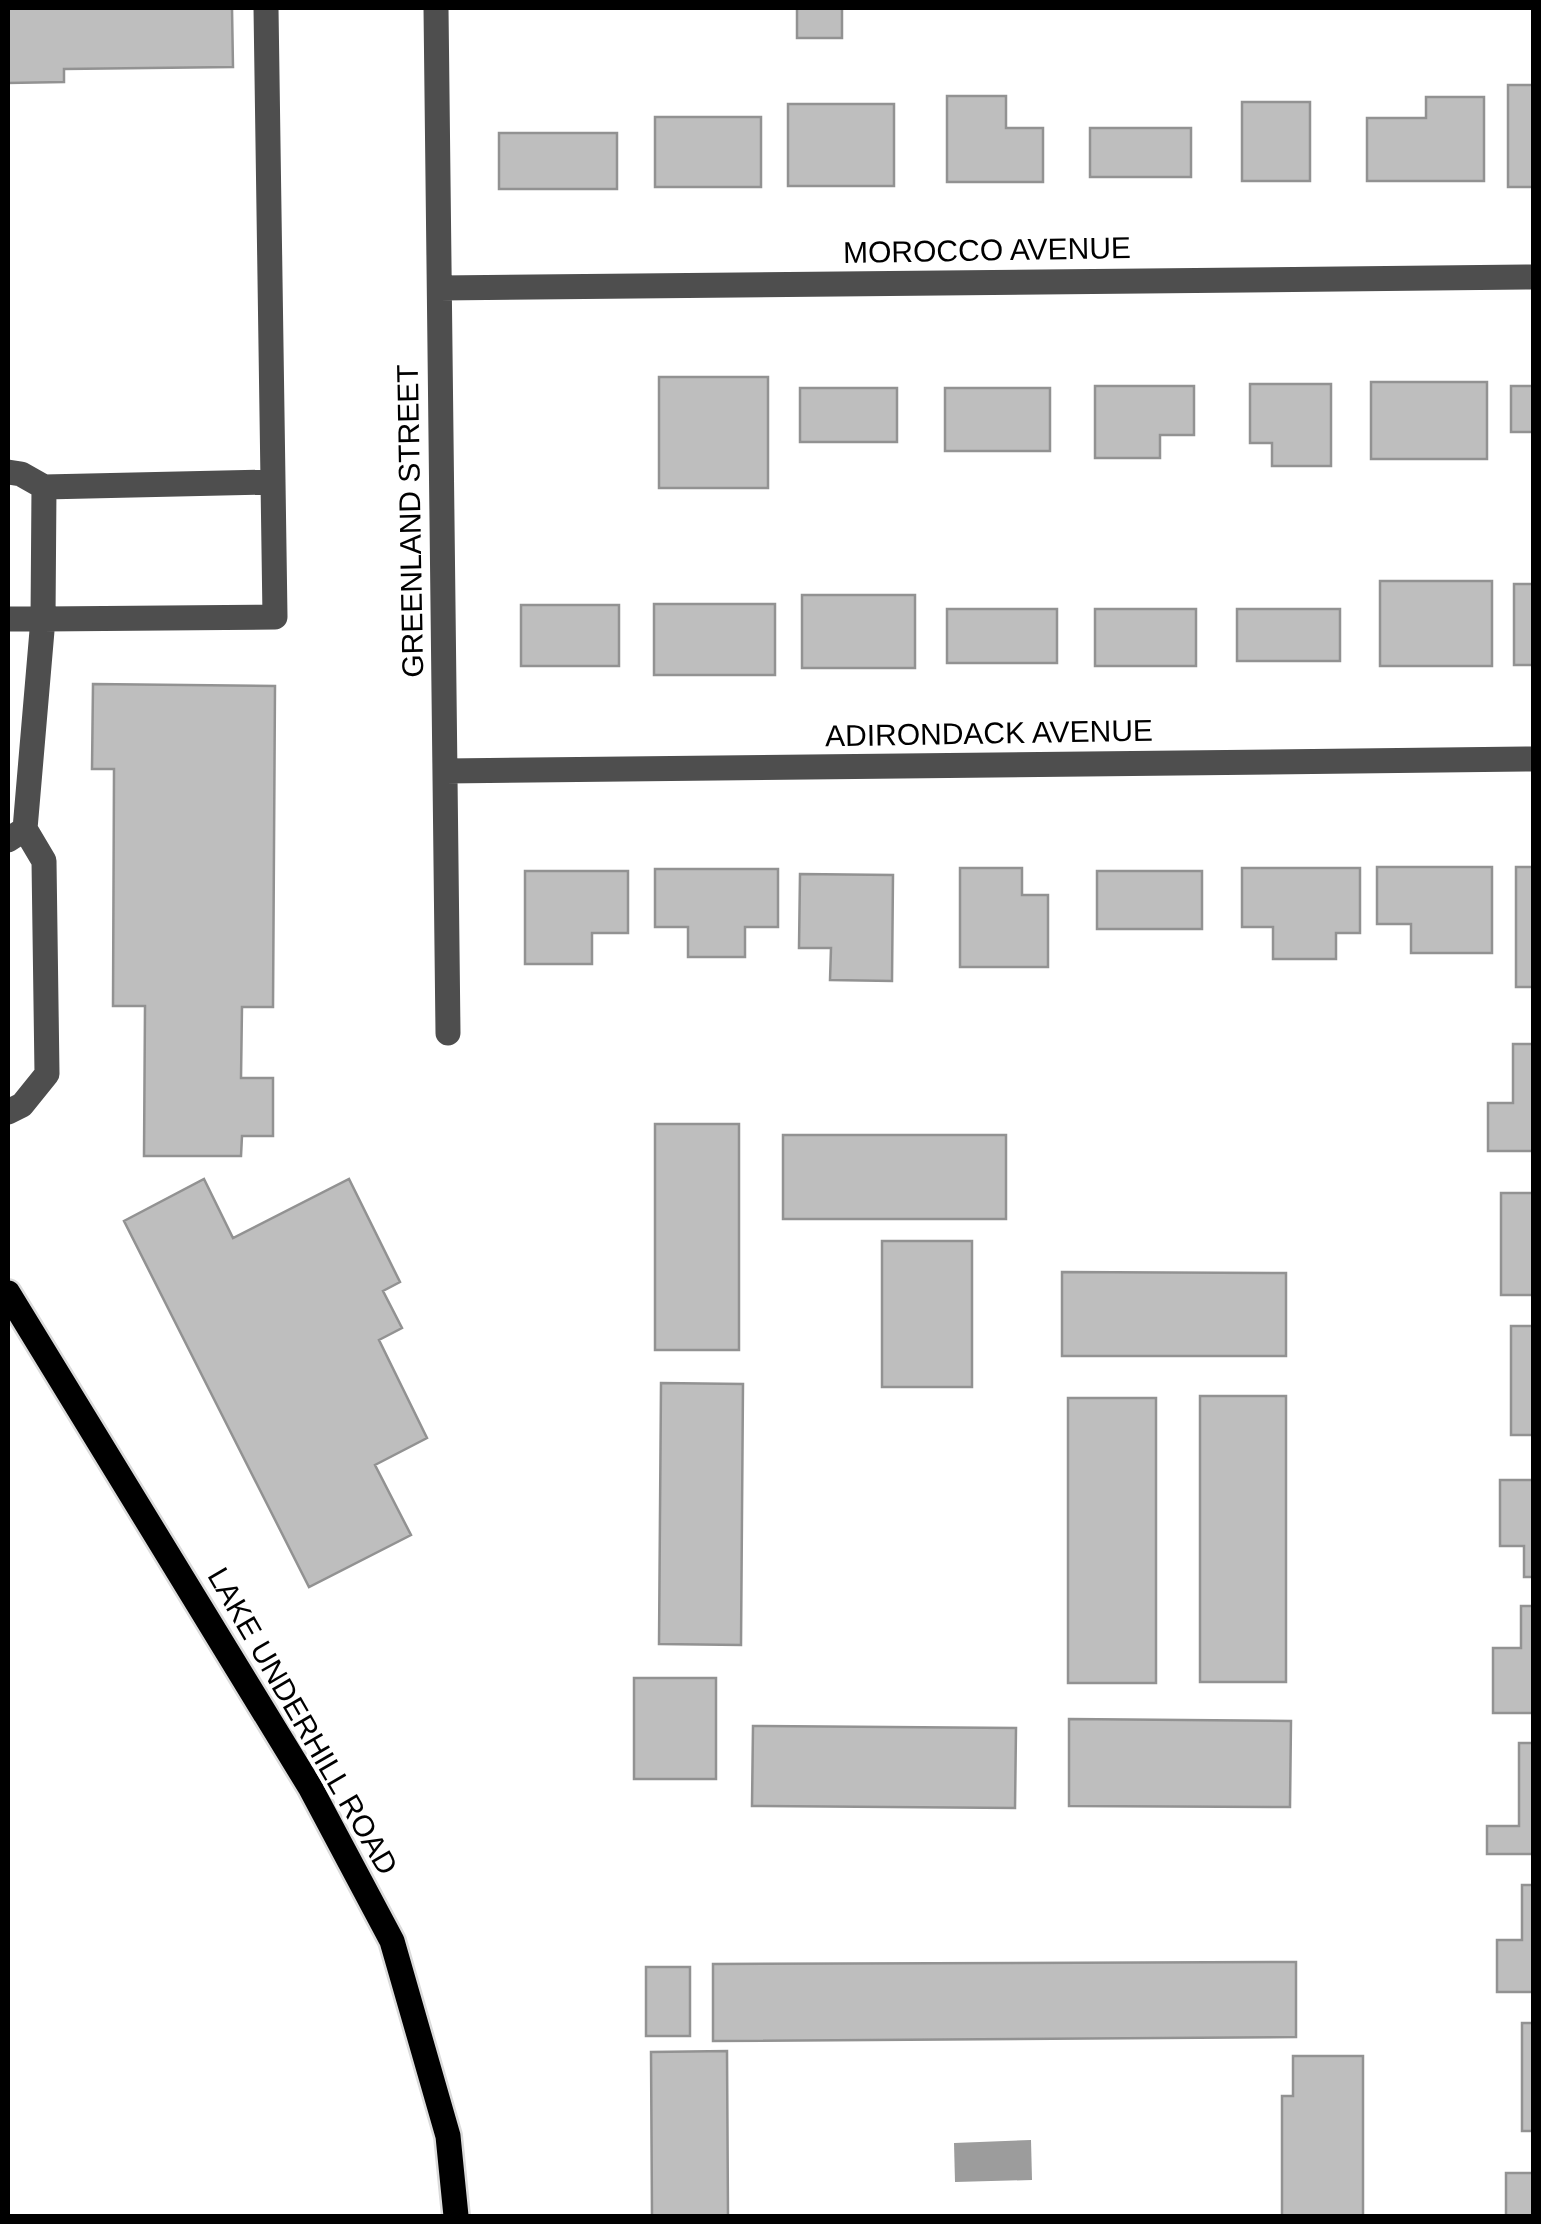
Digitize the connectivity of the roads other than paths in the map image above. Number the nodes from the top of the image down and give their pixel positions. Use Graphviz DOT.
graph roads {
  1 [pos="266,8"];
  2 [pos="436,8"];
  3 [pos="1534,277"];
  4 [pos="440,288"];
  5 [pos="8,472"];
  6 [pos="273,482"];
  7 [pos="44,487"];
  8 [pos="8,619"];
  9 [pos="42,619"];
  10 [pos="1534,759"];
  11 [pos="446,771"];
  12 [pos="16,835"];
  13 [pos="448,1033"];
  14 [pos="8,1112"];
  15 [pos="8,1293"];
  16 [pos="456,2216"];
  1 -- 6 [label="street"];
  2 -- 4 [label="street, GREENLAND STREET"];
  3 -- 4 [label="street, MOROCCO AVENUE"];
  4 -- 11 [label="street, GREENLAND STREET"];
  5 -- 7 [label="street"];
  6 -- 7 [label="street"];
  6 -- 9 [label="street"];
  7 -- 9 [label="street"];
  8 -- 9 [label="street"];
  9 -- 12 [label="street"];
  10 -- 11 [label="street, ADIRONDACK AVENUE"];
  11 -- 13 [label="street, GREENLAND STREET"];
  12 -- 14 [label="street"];
  15 -- 16 [label="main road, LAKE UNDERHILL ROAD"];
}
